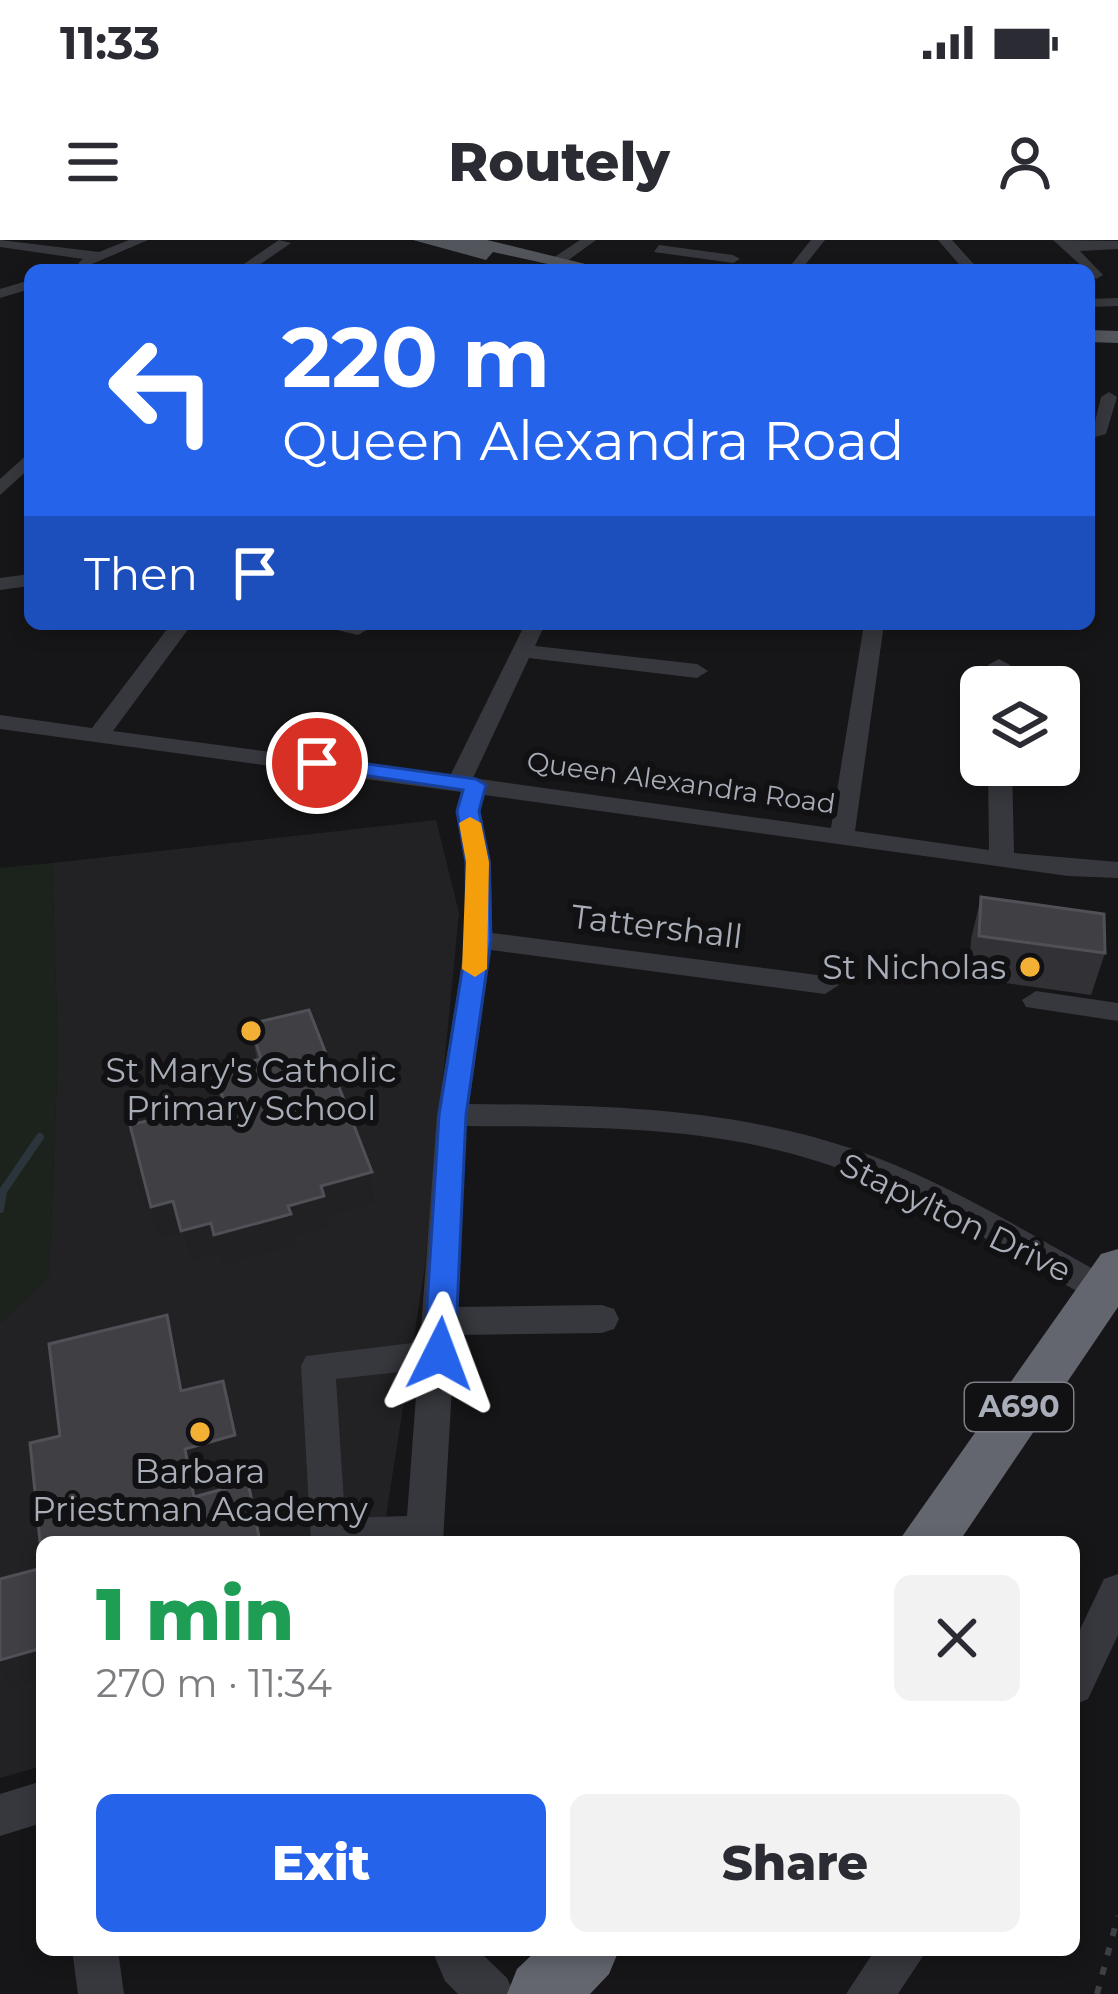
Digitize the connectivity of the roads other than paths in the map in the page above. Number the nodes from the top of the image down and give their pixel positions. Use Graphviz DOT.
graph roads {
  1 [pos="141,240"];
  2 [pos="422,240"];
  3 [pos="462,240"];
  4 [pos="589,240"];
  5 [pos="707,240"];
  6 [pos="818,240"];
  7 [pos="945,240"];
  8 [pos="0,243"];
  9 [pos="284,243"];
  10 [pos="1064,244"];
  11 [pos="1118,245"];
  12 [pos="659,250"];
  13 [pos="695,254"];
  14 [pos="101,257"];
  15 [pos="733,259"];
  16 [pos="83,264"];
  17 [pos="251,264"];
  18 [pos="552,264"];
  19 [pos="553,264"];
  20 [pos="558,264"];
  21 [pos="799,264"];
  22 [pos="967,264"];
  23 [pos="1108,397"];
  24 [pos="1095,429"];
  25 [pos="177,630"];
  26 [pos="532,630"];
  27 [pos="873,630"];
  28 [pos="522,651"];
  29 [pos="697,671"];
  30 [pos="0,722"];
  31 [pos="99,734"];
  32 [pos="467,785"];
  33 [pos="1000,786"];
  34 [pos="842,836"];
  35 [pos="1002,859"];
  36 [pos="1068,868"];
  37 [pos="1118,870"];
  38 [pos="1118,896"];
  39 [pos="479,940"];
  40 [pos="825,985"];
  41 [pos="1036,1000"];
  42 [pos="1118,1012"];
  43 [pos="452,1115"];
  44 [pos="1113,1276"];
  45 [pos="602,1319"];
  46 [pos="440,1337"];
  47 [pos="327,1536"];
  48 [pos="425,1536"];
  49 [pos="930,1536"];
  50 [pos="1118,1592"];
  51 [pos="1080,1672"];
  52 [pos="36,1804"];
  53 [pos="0,1815"];
  54 [pos="96,1956"];
  55 [pos="457,1956"];
  56 [pos="579,1956"];
  57 [pos="899,1956"];
  58 [pos="100,1994"];
  59 [pos="490,1994"];
  60 [pos="542,1994"];
  61 [pos="869,1994"];
  1 -- 14 [label="street"];
  2 -- 18 [label="main road"];
  3 -- 19 [label="main road"];
  4 -- 20 [label="street"];
  5 -- 13 [label="street"];
  6 -- 21 [label="street"];
  7 -- 22 [label="street"];
  8 -- 14 [label="street"];
  9 -- 17 [label="street"];
  10 -- 11 [label="street"];
  12 -- 13 [label="street"];
  13 -- 15 [label="street"];
  14 -- 16 [label="street"];
  23 -- 24 [label="street"];
  25 -- 31 [label="street"];
  26 -- 28 [label="street"];
  27 -- 34 [label="street"];
  28 -- 29 [label="street"];
  28 -- 32 [label="street"];
  30 -- 31 [label="street, Queen Alexandra Road"];
  31 -- 32 [label="street, Queen Alexandra Road"];
  32 -- 34 [label="street, Queen Alexandra Road"];
  32 -- 39 [label="street"];
  33 -- 35 [label="street"];
  34 -- 35 [label="street, Queen Alexandra Road"];
  35 -- 36 [label="street, Queen Alexandra Road"];
  36 -- 37 [label="street, Queen Alexandra Road"];
  36 -- 38 [label="street, Queen Alexandra Road"];
  39 -- 40 [label="street, Tattershall"];
  39 -- 43 [label="street"];
  41 -- 42 [label="street"];
  43 -- 44 [label="street, Stapylton Drive"];
  43 -- 46 [label="street"];
  44 -- 49 [label="highway, A690"];
  45 -- 46 [label="street"];
  46 -- 47 [label="street"];
  46 -- 48 [label="street"];
  50 -- 51 [label="street"];
  52 -- 53 [label="street"];
  54 -- 58 [label="street"];
  55 -- 59 [label="street"];
  56 -- 60 [label="highway"];
  57 -- 61 [label="street"];
}
